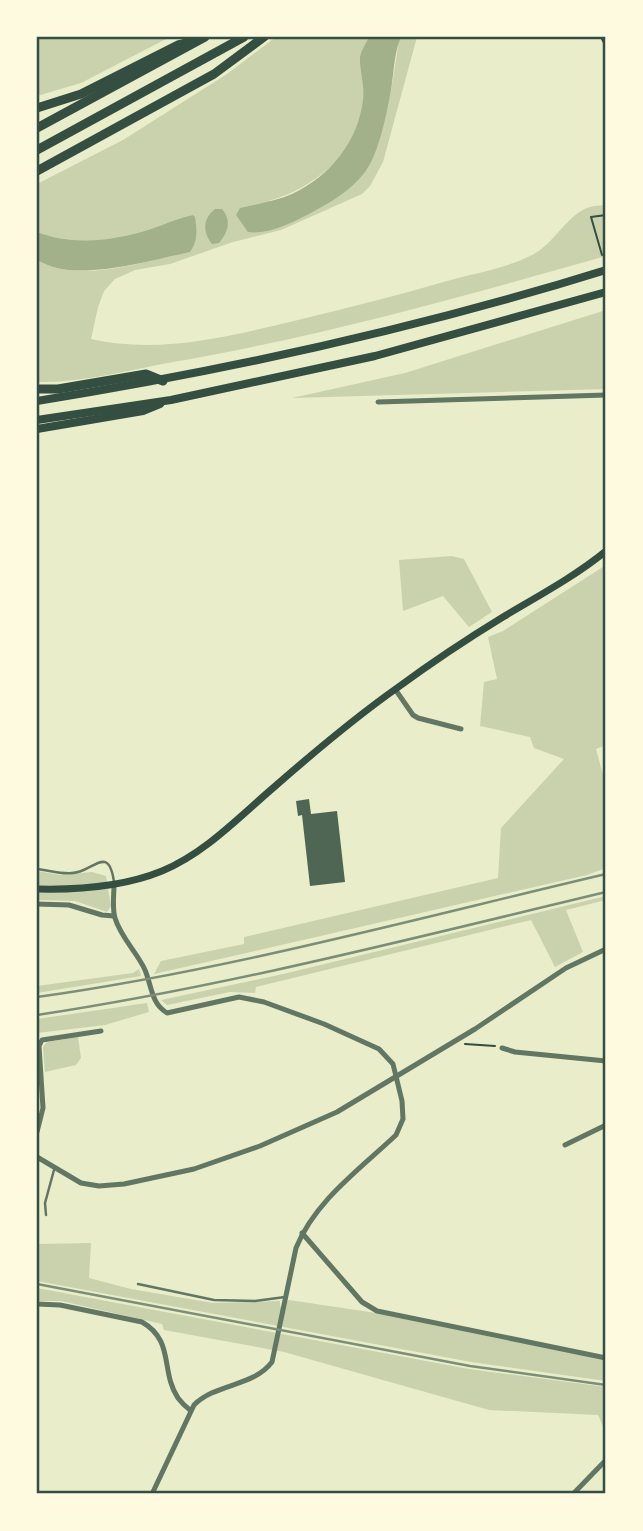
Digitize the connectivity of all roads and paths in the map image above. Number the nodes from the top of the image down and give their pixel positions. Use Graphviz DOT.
graph roads {
  1 [pos="244,37"];
  2 [pos="264,37"];
  3 [pos="601,37"];
  4 [pos="203,38"];
  5 [pos="606,47"];
  6 [pos="37,108"];
  7 [pos="37,128"];
  8 [pos="37,150"];
  9 [pos="60,159"];
  10 [pos="37,171"];
  11 [pos="37,177"];
  12 [pos="606,215"];
  13 [pos="602,255"];
  14 [pos="606,270"];
  15 [pos="606,292"];
  16 [pos="163,381"];
  17 [pos="37,389"];
  18 [pos="606,395"];
  19 [pos="171,400"];
  20 [pos="37,401"];
  21 [pos="378,402"];
  22 [pos="37,420"];
  23 [pos="37,429"];
  24 [pos="606,551"];
  25 [pos="395,689"];
  26 [pos="461,729"];
  27 [pos="37,869"];
  28 [pos="114,885"];
  29 [pos="37,889"];
  30 [pos="37,904"];
  31 [pos="114,916"];
  32 [pos="606,949"];
  33 [pos="101,1031"];
  34 [pos="447,1045"];
  35 [pos="502,1048"];
  36 [pos="606,1061"];
  37 [pos="397,1078"];
  38 [pos="606,1125"];
  39 [pos="37,1132"];
  40 [pos="565,1144"];
  41 [pos="37,1157"];
  42 [pos="55,1166"];
  43 [pos="46,1215"];
  44 [pos="302,1233"];
  45 [pos="138,1284"];
  46 [pos="285,1297"];
  47 [pos="37,1304"];
  48 [pos="606,1357"];
  49 [pos="190,1410"];
  50 [pos="606,1460"];
  51 [pos="152,1494"];
  52 [pos="573,1494"];
  1 -- 8 [label="highway"];
  2 -- 9 [label="highway"];
  3 -- 5 [label="path"];
  4 -- 6 [label="highway"];
  4 -- 7 [label="highway"];
  9 -- 10 [label="highway"];
  9 -- 11 [label="highway"];
  12 -- 13 [label="path"];
  14 -- 16 [label="highway"];
  15 -- 19 [label="highway"];
  16 -- 17 [label="highway"];
  16 -- 20 [label="highway"];
  18 -- 21 [label="street"];
  19 -- 22 [label="highway"];
  19 -- 23 [label="highway"];
  24 -- 25 [label="main road"];
  25 -- 26 [label="street"];
  25 -- 28 [label="main road"];
  27 -- 28 [label="lane"];
  28 -- 29 [label="main road"];
  28 -- 31 [label="street"];
  30 -- 31 [label="street"];
  31 -- 37 [label="street"];
  32 -- 34 [label="street"];
  33 -- 39 [label="street"];
  34 -- 35 [label="path"];
  34 -- 37 [label="street"];
  35 -- 36 [label="street"];
  37 -- 42 [label="street"];
  37 -- 44 [label="street"];
  38 -- 40 [label="street"];
  41 -- 42 [label="street"];
  42 -- 43 [label="lane"];
  44 -- 46 [label="street"];
  44 -- 48 [label="street"];
  45 -- 46 [label="lane"];
  46 -- 49 [label="street"];
  47 -- 49 [label="street"];
  49 -- 51 [label="street"];
  50 -- 52 [label="street"];
}
